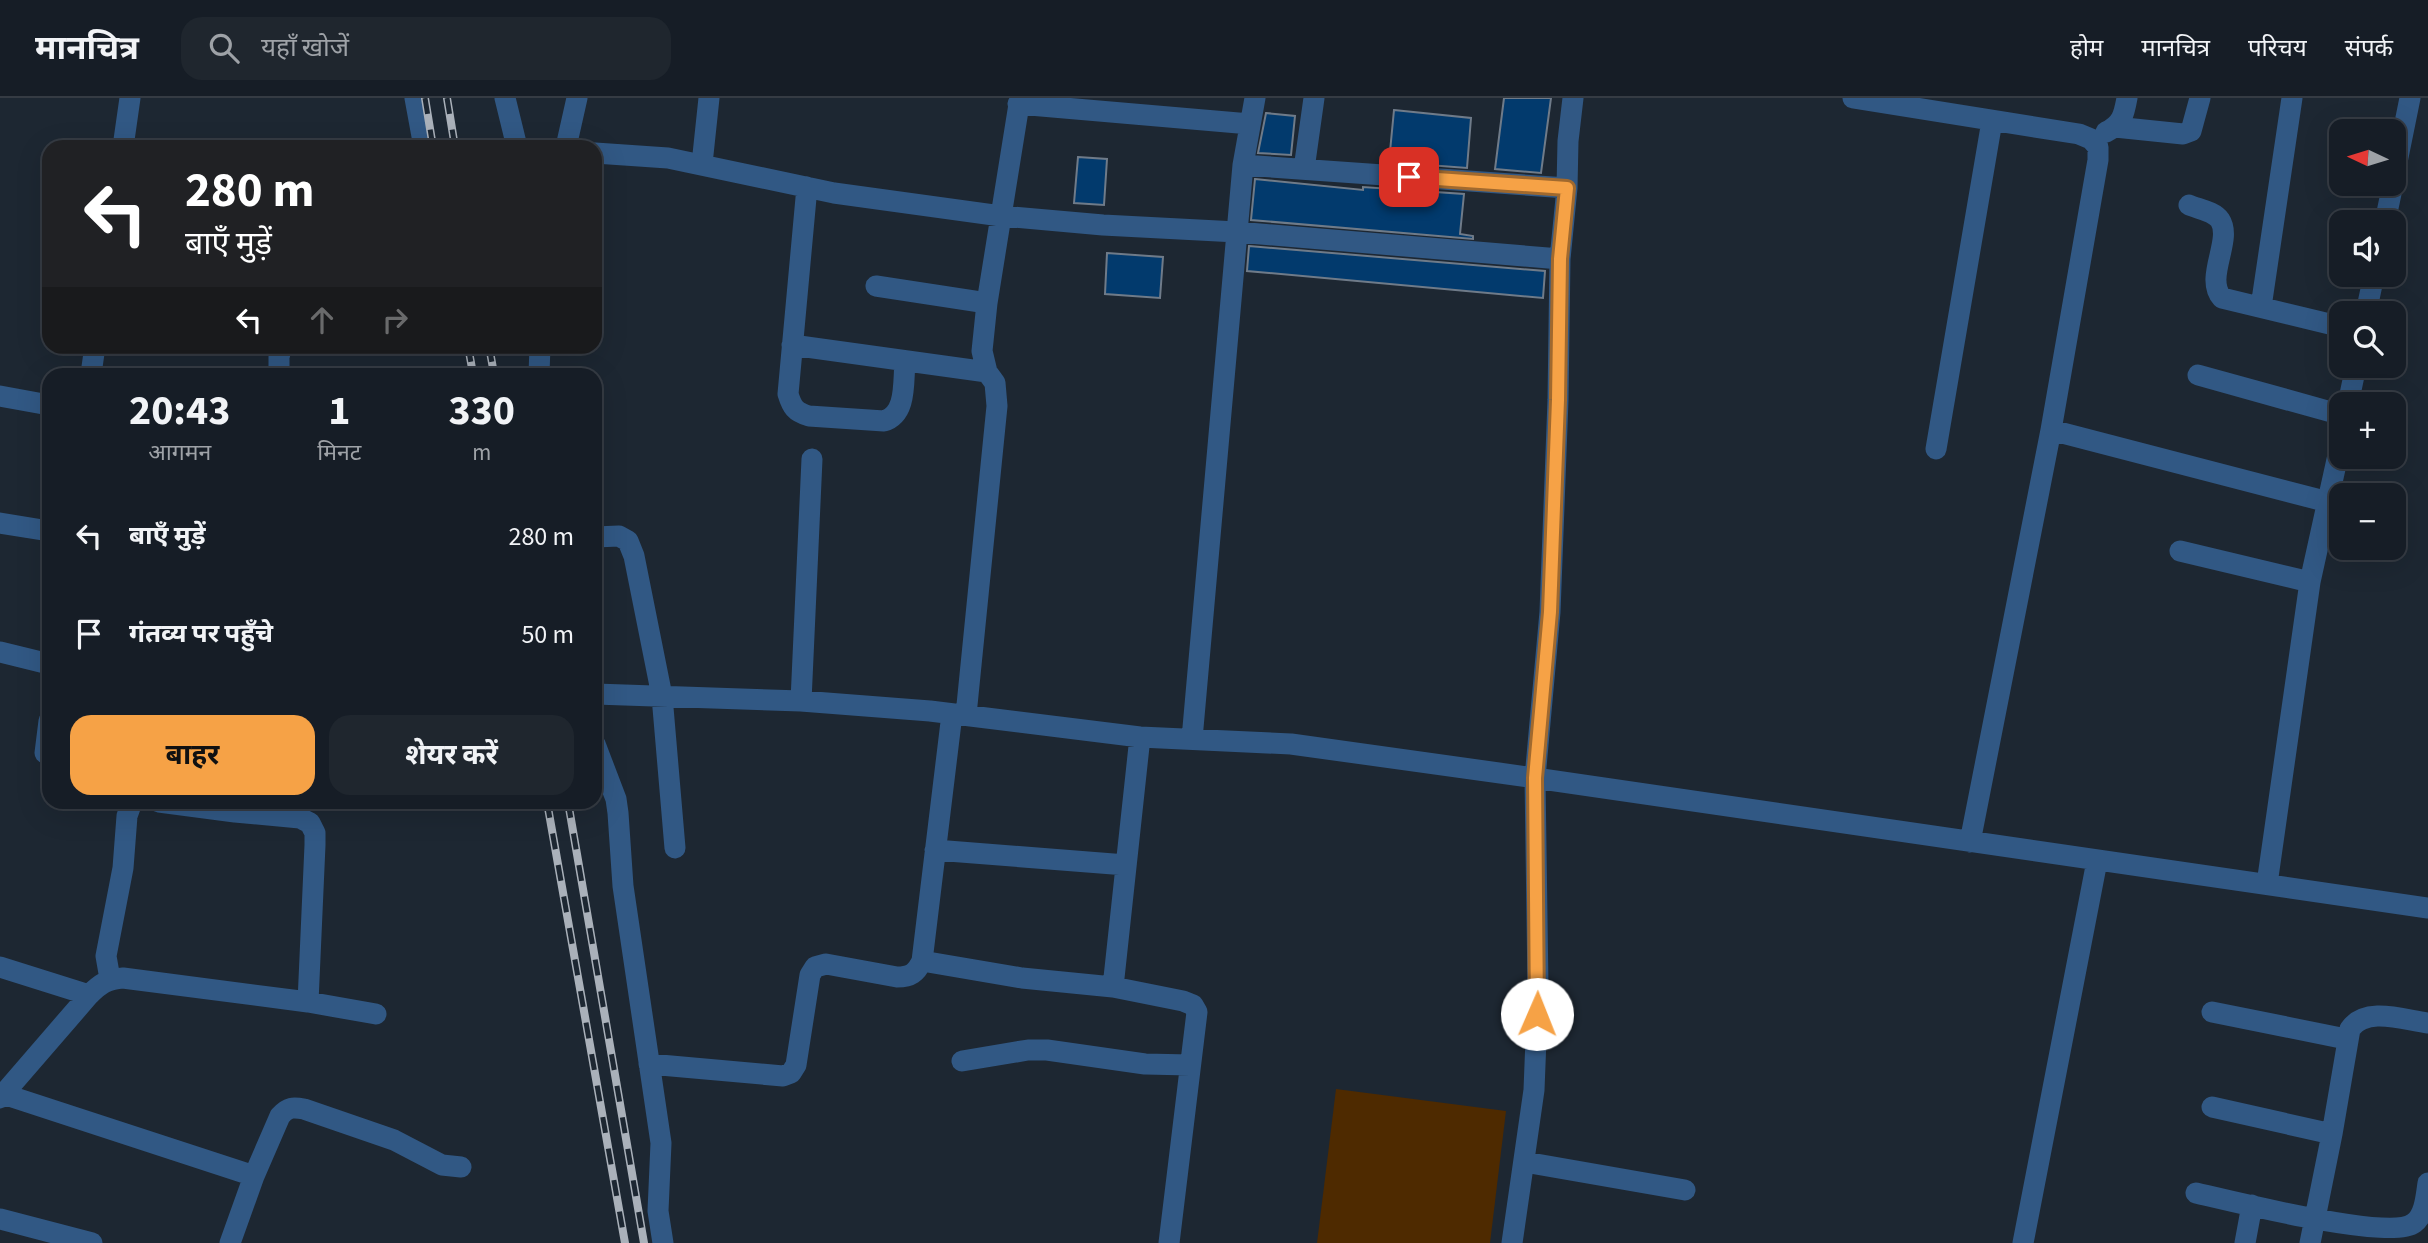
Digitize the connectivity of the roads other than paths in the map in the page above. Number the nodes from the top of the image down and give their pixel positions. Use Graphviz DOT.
graph roads {
  1 [pos="130,98"];
  2 [pos="415,98"];
  3 [pos="506,98"];
  4 [pos="577,98"];
  5 [pos="709,98"];
  6 [pos="1255,98"];
  7 [pos="1314,98"];
  8 [pos="1573,98"];
  9 [pos="1853,98"];
  10 [pos="2127,98"];
  11 [pos="2200,98"];
  12 [pos="2292,98"];
  13 [pos="2410,98"];
  14 [pos="1019,101"];
  15 [pos="2406,119"];
  16 [pos="1992,121"];
  17 [pos="1251,124"];
  18 [pos="2115,127"];
  19 [pos="2091,139"];
  20 [pos="124,140"];
  21 [pos="423,140"];
  22 [pos="515,140"];
  23 [pos="568,140"];
  24 [pos="602,153"];
  25 [pos="702,164"];
  26 [pos="1243,165"];
  27 [pos="1304,169"];
  28 [pos="807,187"];
  29 [pos="1567,188"];
  30 [pos="2189,205"];
  31 [pos="1001,216"];
  32 [pos="1237,232"];
  33 [pos="1560,259"];
  34 [pos="876,286"];
  35 [pos="987,303"];
  36 [pos="2261,307"];
  37 [pos="2329,324"];
  38 [pos="792,345"];
  39 [pos="905,362"];
  40 [pos="987,372"];
  41 [pos="2198,375"];
  42 [pos="0,396"];
  43 [pos="42,404"];
  44 [pos="2329,411"];
  45 [pos="2052,430"];
  46 [pos="1936,449"];
  47 [pos="812,459"];
  48 [pos="2335,469"];
  49 [pos="2328,502"];
  50 [pos="0,523"];
  51 [pos="42,530"];
  52 [pos="602,537"];
  53 [pos="2180,551"];
  54 [pos="2310,582"];
  55 [pos="0,652"];
  56 [pos="42,662"];
  57 [pos="602,694"];
  58 [pos="662,696"];
  59 [pos="801,701"];
  60 [pos="959,714"];
  61 [pos="1140,737"];
  62 [pos="1192,739"];
  63 [pos="602,762"];
  64 [pos="1535,778"];
  65 [pos="130,809"];
  66 [pos="207,809"];
  67 [pos="1970,842"];
  68 [pos="675,848"];
  69 [pos="935,850"];
  70 [pos="2097,861"];
  71 [pos="1126,865"];
  72 [pos="2267,884"];
  73 [pos="2428,908"];
  74 [pos="922,961"];
  75 [pos="0,967"];
  76 [pos="110,979"];
  77 [pos="1113,987"];
  78 [pos="89,995"];
  79 [pos="307,1002"];
  80 [pos="2212,1012"];
  81 [pos="376,1014"];
  82 [pos="2428,1023"];
  83 [pos="2346,1039"];
  84 [pos="962,1061"];
  85 [pos="649,1064"];
  86 [pos="1190,1065"];
  87 [pos="1,1095"];
  88 [pos="2212,1107"];
  89 [pos="2332,1135"];
  90 [pos="1525,1162"];
  91 [pos="461,1167"];
  92 [pos="254,1176"];
  93 [pos="2428,1183"];
  94 [pos="1685,1190"];
  95 [pos="2196,1193"];
  96 [pos="2252,1205"];
  97 [pos="0,1219"];
  98 [pos="2315,1219"];
  99 [pos="92,1243"];
  100 [pos="230,1243"];
  101 [pos="663,1243"];
  102 [pos="1169,1243"];
  103 [pos="1512,1243"];
  104 [pos="2023,1243"];
  105 [pos="2245,1243"];
  106 [pos="2310,1243"];
  1 -- 20 [label="street"];
  2 -- 21 [label="street"];
  3 -- 22 [label="street"];
  4 -- 23 [label="street"];
  5 -- 25 [label="street"];
  6 -- 17 [label="street"];
  7 -- 27 [label="street"];
  8 -- 29 [label="street"];
  9 -- 16 [label="street"];
  10 -- 18 [label="street"];
  11 -- 18 [label="street"];
  12 -- 36 [label="street"];
  13 -- 15 [label="street"];
  14 -- 17 [label="street"];
  14 -- 31 [label="street"];
  16 -- 19 [label="street"];
  16 -- 46 [label="street"];
  17 -- 26 [label="street"];
  18 -- 19 [label="street"];
  19 -- 45 [label="street"];
  24 -- 25 [label="street"];
  25 -- 28 [label="street"];
  26 -- 27 [label="street"];
  26 -- 32 [label="street"];
  27 -- 29 [label="street"];
  28 -- 31 [label="street"];
  28 -- 38 [label="street"];
  29 -- 33 [label="street"];
  30 -- 36 [label="street"];
  31 -- 32 [label="street"];
  31 -- 35 [label="street"];
  32 -- 33 [label="street"];
  32 -- 62 [label="street"];
  33 -- 64 [label="street"];
  34 -- 35 [label="street"];
  35 -- 40 [label="street"];
  36 -- 37 [label="street"];
  38 -- 39 [label="street"];
  38 -- 39 [label="street"];
  39 -- 40 [label="street"];
  40 -- 60 [label="street"];
  41 -- 44 [label="street"];
  42 -- 43 [label="street"];
  45 -- 49 [label="street"];
  45 -- 67 [label="street"];
  47 -- 59 [label="street"];
  48 -- 49 [label="street"];
  49 -- 54 [label="street"];
  50 -- 51 [label="street"];
  52 -- 58 [label="street"];
  53 -- 54 [label="street"];
  54 -- 72 [label="street"];
  55 -- 56 [label="street"];
  57 -- 58 [label="street"];
  58 -- 59 [label="street"];
  58 -- 68 [label="street"];
  59 -- 60 [label="street"];
  60 -- 61 [label="street"];
  60 -- 69 [label="street"];
  61 -- 62 [label="street"];
  61 -- 71 [label="street"];
  62 -- 64 [label="street"];
  63 -- 85 [label="street"];
  64 -- 67 [label="street"];
  64 -- 90 [label="street"];
  65 -- 76 [label="street"];
  66 -- 79 [label="street"];
  67 -- 70 [label="street"];
  69 -- 71 [label="street"];
  69 -- 74 [label="street"];
  70 -- 72 [label="street"];
  70 -- 104 [label="street"];
  71 -- 77 [label="street"];
  72 -- 73 [label="street"];
  74 -- 77 [label="street"];
  74 -- 85 [label="street"];
  75 -- 78 [label="street"];
  76 -- 78 [label="street"];
  76 -- 79 [label="street"];
  77 -- 86 [label="street"];
  78 -- 87 [label="street"];
  79 -- 81 [label="street"];
  80 -- 83 [label="street"];
  82 -- 83 [label="street"];
  83 -- 89 [label="street"];
  84 -- 86 [label="street"];
  85 -- 101 [label="street"];
  86 -- 102 [label="street"];
  87 -- 92 [label="street"];
  88 -- 89 [label="street"];
  89 -- 98 [label="street"];
  90 -- 94 [label="street"];
  90 -- 103 [label="street"];
  91 -- 92 [label="street"];
  92 -- 100 [label="street"];
  93 -- 98 [label="street"];
  95 -- 96 [label="street"];
  96 -- 98 [label="street"];
  96 -- 105 [label="street"];
  97 -- 99 [label="street"];
  98 -- 106 [label="street"];
}
